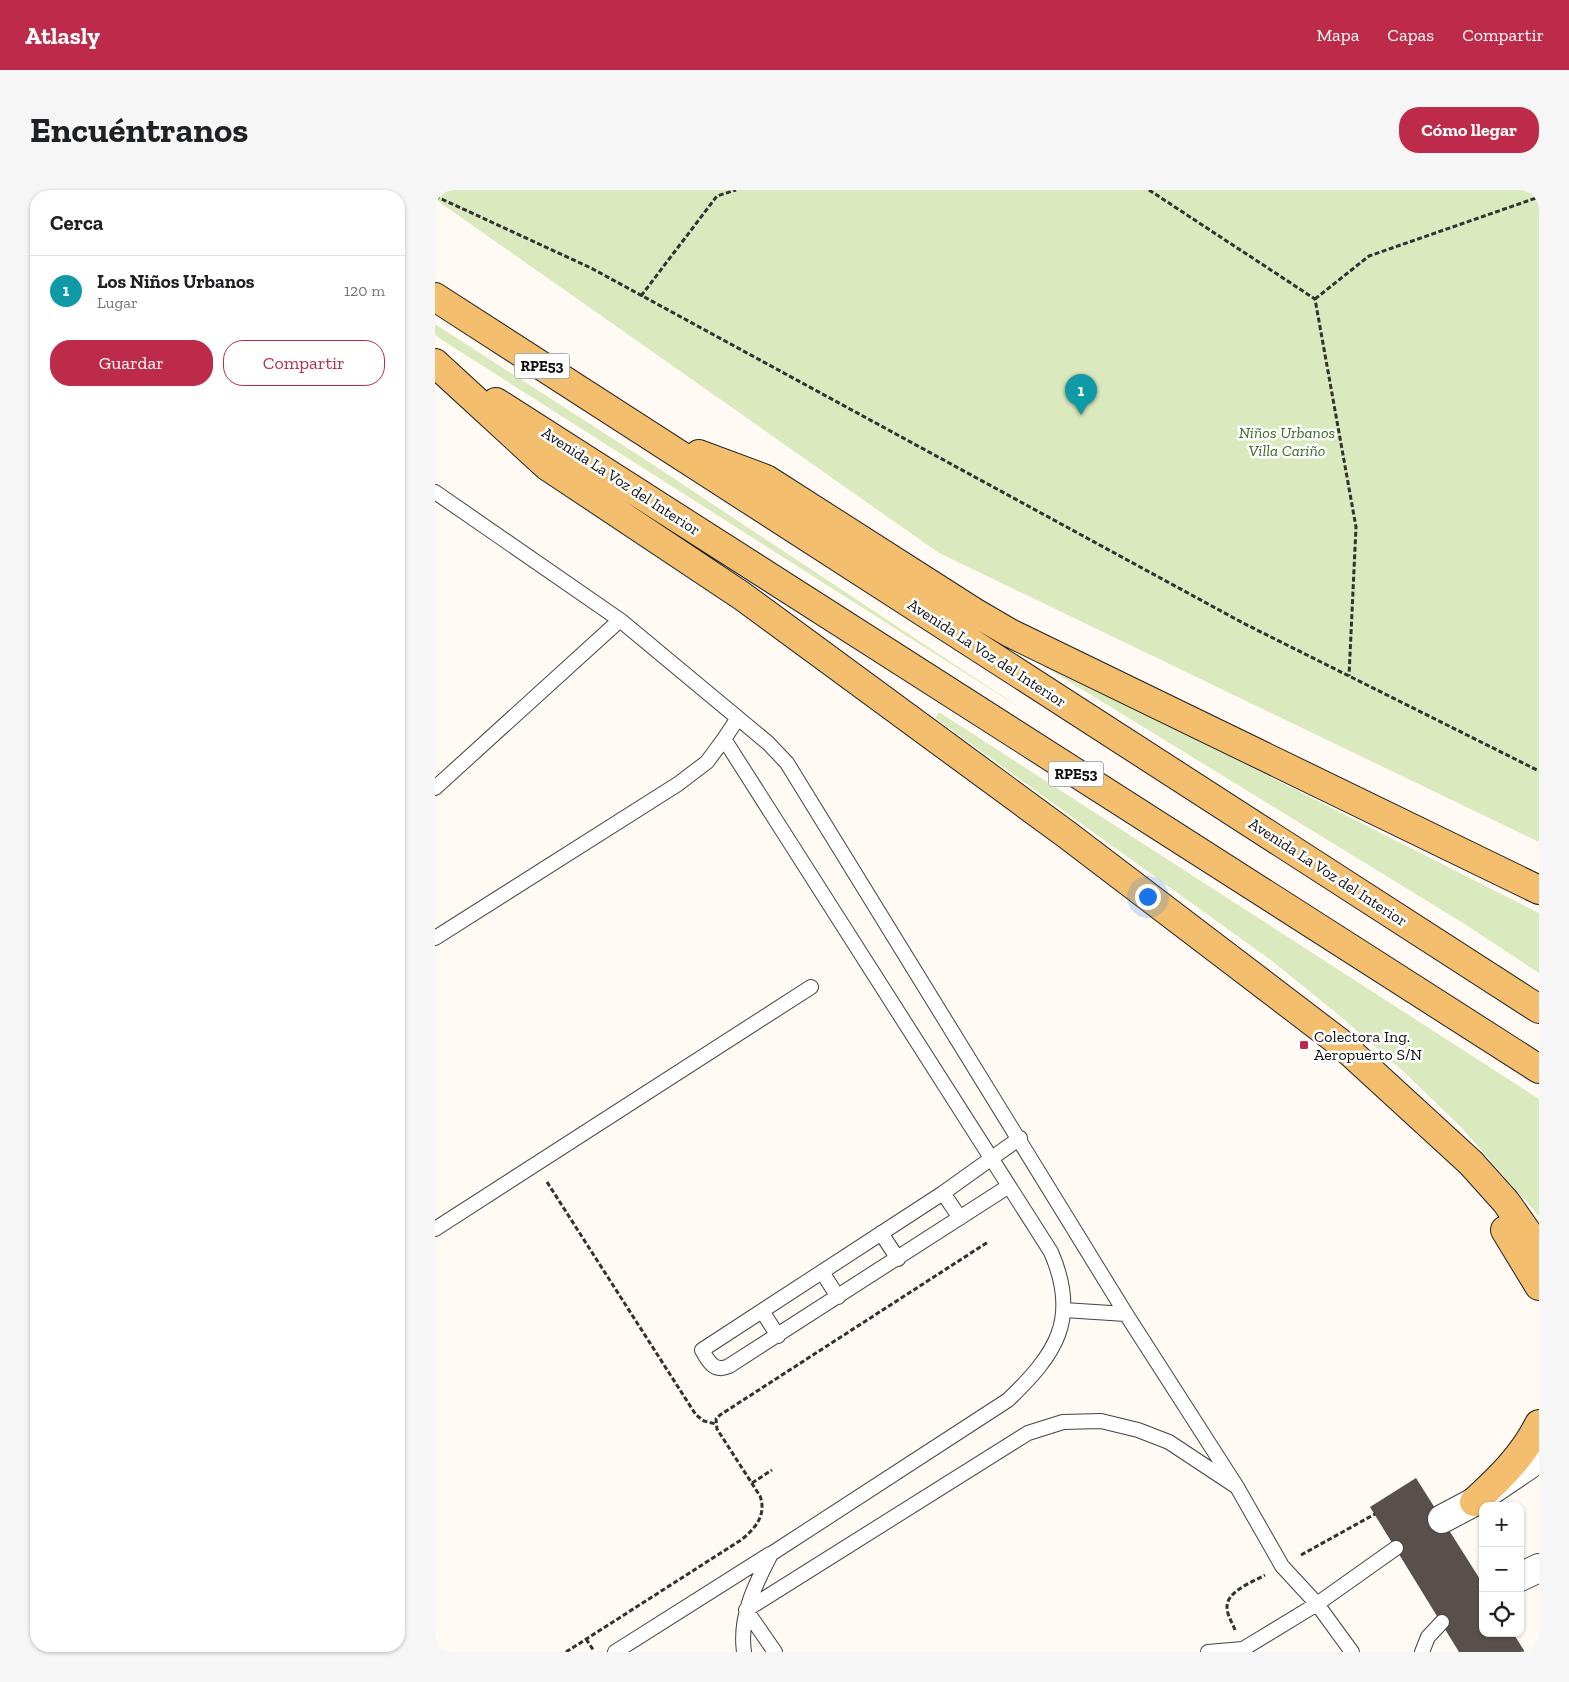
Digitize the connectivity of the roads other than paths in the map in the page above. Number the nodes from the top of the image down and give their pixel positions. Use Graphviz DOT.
graph roads {
  1 [pos="435,297"];
  2 [pos="435,363"];
  3 [pos="649,434"];
  4 [pos="435,492"];
  5 [pos="620,620"];
  6 [pos="738,718"];
  7 [pos="724,739"];
  8 [pos="435,788"];
  9 [pos="1539,890"];
  10 [pos="435,938"];
  11 [pos="811,987"];
  12 [pos="1539,1009"];
  13 [pos="1539,1069"];
  14 [pos="1392,1089"];
  15 [pos="1020,1138"];
  16 [pos="992,1159"];
  17 [pos="1009,1186"];
  18 [pos="943,1193"];
  19 [pos="960,1218"];
  20 [pos="435,1229"];
  21 [pos="881,1233"];
  22 [pos="1539,1248"];
  23 [pos="898,1259"];
  24 [pos="821,1272"];
  25 [pos="1539,1286"];
  26 [pos="838,1297"];
  27 [pos="1064,1310"];
  28 [pos="762,1311"];
  29 [pos="1126,1314"];
  30 [pos="778,1336"];
  31 [pos="1539,1424"];
  32 [pos="1539,1458"];
  33 [pos="1237,1487"];
  34 [pos="1474,1502"];
  35 [pos="1442,1519"];
  36 [pos="1396,1548"];
  37 [pos="771,1554"];
  38 [pos="1539,1568"];
  39 [pos="1524,1575"];
  40 [pos="1317,1604"];
  41 [pos="746,1610"];
  42 [pos="1442,1622"];
  43 [pos="615,1652"];
  44 [pos="744,1652"];
  45 [pos="775,1652"];
  46 [pos="1208,1652"];
  47 [pos="1226,1652"];
  48 [pos="1352,1652"];
  49 [pos="1422,1652"];
  1 -- 3 [label="main road, Avenida La Voz del Interior / RPE53"];
  2 -- 13 [label="main road, Avenida La Voz del Interior / RPE53"];
  2 -- 14 [label="main road"];
  3 -- 9 [label="main road"];
  3 -- 12 [label="main road, Avenida La Voz del Interior / RPE53"];
  4 -- 5 [label="lane"];
  5 -- 6 [label="lane"];
  5 -- 8 [label="lane"];
  6 -- 7 [label="lane"];
  6 -- 15 [label="lane"];
  7 -- 10 [label="lane"];
  7 -- 16 [label="lane"];
  11 -- 20 [label="lane"];
  14 -- 22 [label="main road"];
  14 -- 25 [label="main road"];
  15 -- 16 [label="lane"];
  15 -- 29 [label="lane"];
  16 -- 17 [label="lane"];
  16 -- 18 [label="lane"];
  17 -- 19 [label="lane"];
  17 -- 27 [label="lane"];
  18 -- 19 [label="lane"];
  18 -- 21 [label="lane"];
  19 -- 23 [label="lane"];
  21 -- 23 [label="lane"];
  21 -- 24 [label="lane"];
  23 -- 26 [label="lane"];
  24 -- 26 [label="lane"];
  24 -- 28 [label="lane"];
  26 -- 30 [label="lane"];
  27 -- 29 [label="lane"];
  27 -- 37 [label="lane"];
  28 -- 30 [label="lane"];
  28 -- 30 [label="lane"];
  29 -- 33 [label="lane"];
  31 -- 34 [label="main road"];
  32 -- 34 [label="street"];
  33 -- 40 [label="lane"];
  33 -- 41 [label="lane"];
  34 -- 35 [label="street"];
  36 -- 40 [label="lane"];
  37 -- 41 [label="lane"];
  37 -- 43 [label="lane"];
  38 -- 39 [label="street"];
  40 -- 47 [label="lane"];
  40 -- 48 [label="lane"];
  41 -- 44 [label="lane"];
  41 -- 45 [label="lane"];
  42 -- 49 [label="lane"];
  46 -- 47 [label="lane"];
}
